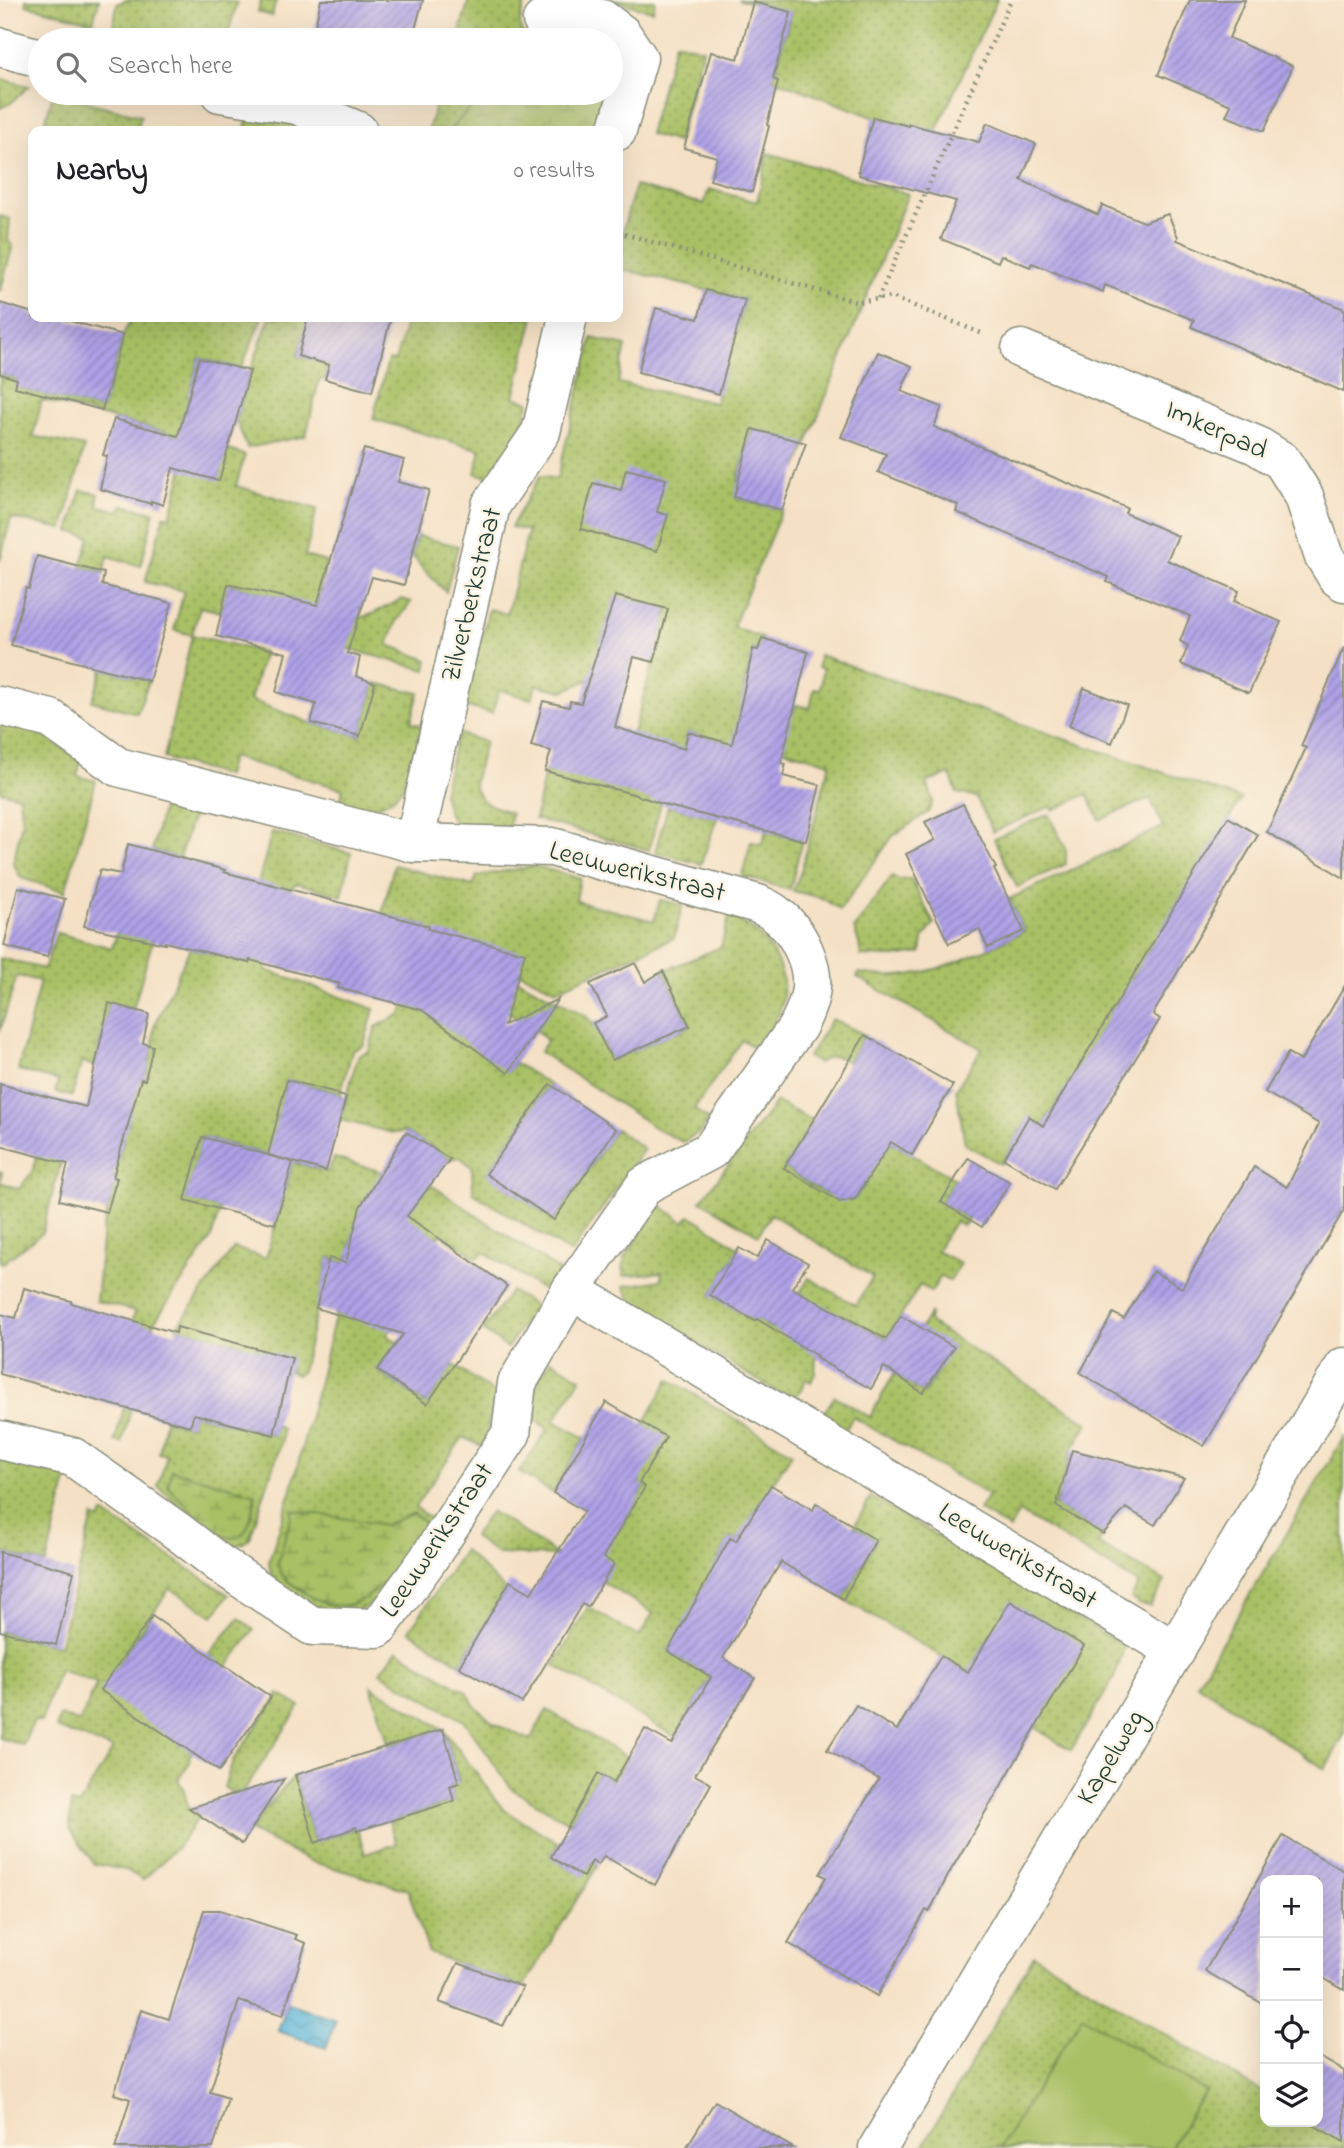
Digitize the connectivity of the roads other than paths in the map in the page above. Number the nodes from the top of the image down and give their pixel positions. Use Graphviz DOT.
graph roads {
  1 [pos="542,20"];
  2 [pos="614,28"];
  3 [pos="623,36"];
  4 [pos="0,47"];
  5 [pos="28,55"];
  6 [pos="297,105"];
  7 [pos="346,126"];
  8 [pos="618,126"];
  9 [pos="567,322"];
  10 [pos="1021,349"];
  11 [pos="1344,582"];
  12 [pos="0,706"];
  13 [pos="414,843"];
  14 [pos="571,1290"];
  15 [pos="1344,1367"];
  16 [pos="0,1440"];
  17 [pos="1176,1651"];
  18 [pos="878,2148"];
  1 -- 2 [label="street"];
  3 -- 8 [label="street"];
  4 -- 5 [label="street"];
  6 -- 7 [label="street"];
  9 -- 13 [label="street, Zilverberkstraat"];
  10 -- 11 [label="street, Imkerpad"];
  12 -- 13 [label="street, Leeuwerikstraat"];
  13 -- 14 [label="street, Leeuwerikstraat"];
  14 -- 16 [label="street, Leeuwerikstraat"];
  14 -- 17 [label="street, Leeuwerikstraat"];
  15 -- 17 [label="street, Kapelweg"];
  17 -- 18 [label="street, Kapelweg"];
}
